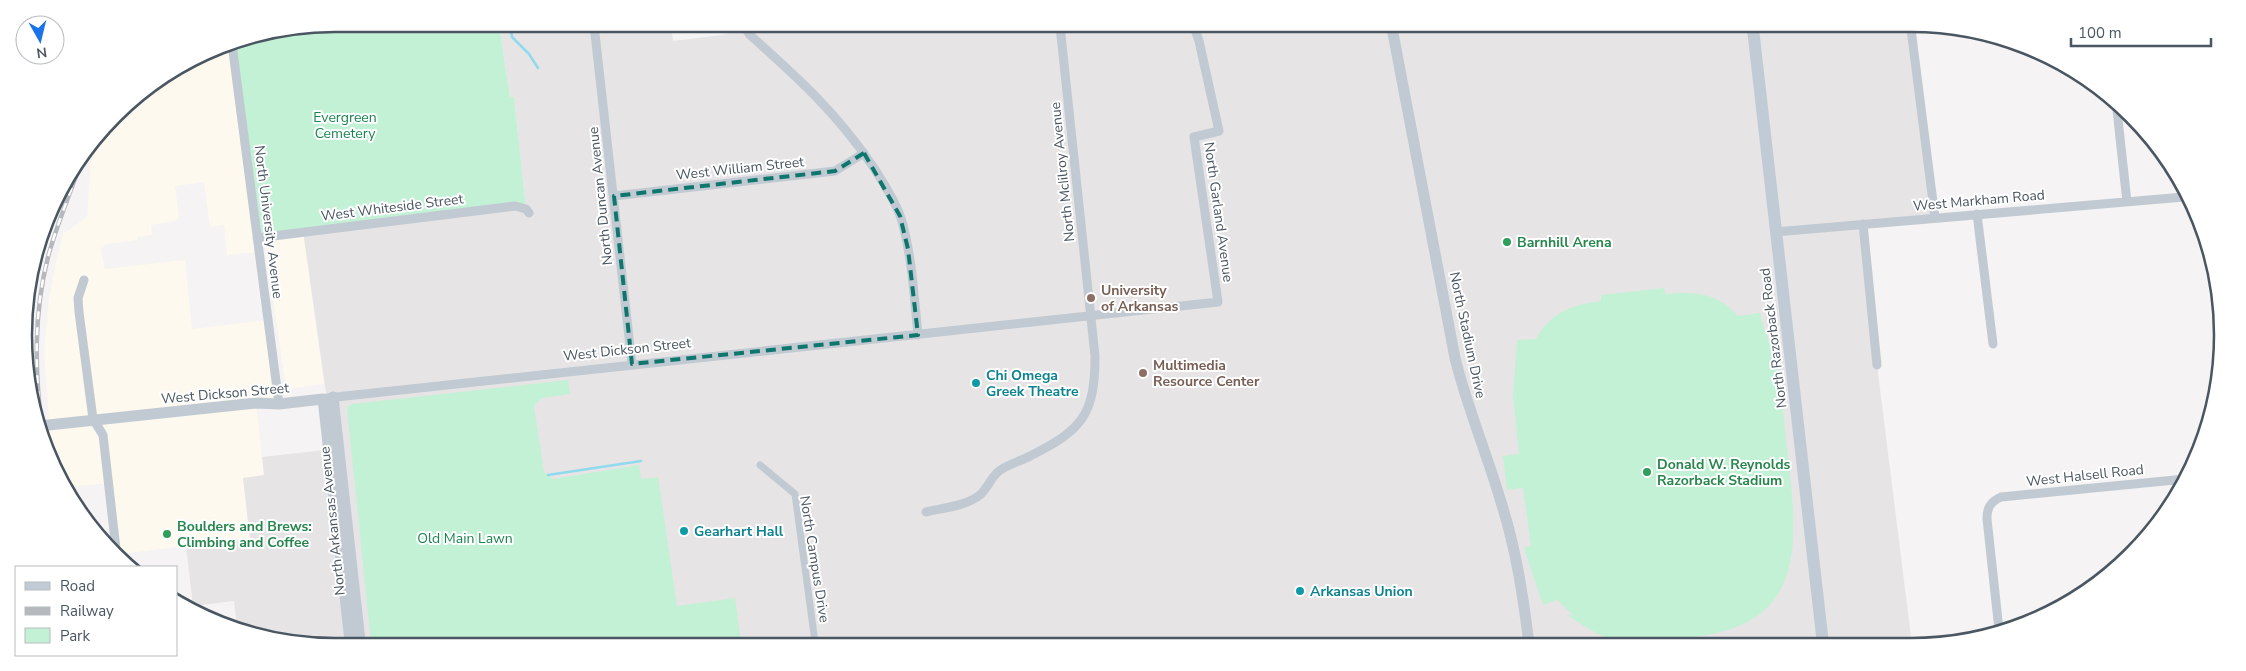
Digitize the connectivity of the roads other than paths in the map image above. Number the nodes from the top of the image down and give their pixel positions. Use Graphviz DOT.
graph roads {
  1 [pos="595,32"];
  2 [pos="748,32"];
  3 [pos="1061,32"];
  4 [pos="1196,32"];
  5 [pos="1393,32"];
  6 [pos="1753,32"];
  7 [pos="1911,32"];
  8 [pos="233,51"];
  9 [pos="2117,114"];
  10 [pos="864,153"];
  11 [pos="614,196"];
  12 [pos="2180,197"];
  13 [pos="2127,202"];
  14 [pos="529,212"];
  15 [pos="1977,214"];
  16 [pos="1935,218"];
  17 [pos="1863,224"];
  18 [pos="1776,232"];
  19 [pos="257,238"];
  20 [pos="84,280"];
  21 [pos="1218,302"];
  22 [pos="1091,315"];
  23 [pos="918,335"];
  24 [pos="1993,344"];
  25 [pos="632,364"];
  26 [pos="1877,365"];
  27 [pos="328,398"];
  28 [pos="279,404"];
  29 [pos="93,419"];
  30 [pos="46,425"];
  31 [pos="760,465"];
  32 [pos="2177,480"];
  33 [pos="926,512"];
  34 [pos="115,543"];
  35 [pos="1998,625"];
  36 [pos="350,638"];
  37 [pos="359,638"];
  38 [pos="814,638"];
  39 [pos="1528,638"];
  40 [pos="1822,638"];
  1 -- 11 [label="street, North Duncan Avenue"];
  2 -- 10 [label="street"];
  3 -- 22 [label="street, North McIilroy Avenue"];
  4 -- 21 [label="street, North Garland Avenue"];
  5 -- 39 [label="street, North Stadium Drive"];
  6 -- 18 [label="main road, North Razorback Road"];
  7 -- 16 [label="street"];
  8 -- 19 [label="street, North University Avenue"];
  9 -- 13 [label="street"];
  10 -- 11 [label="street, West William Street"];
  10 -- 23 [label="street"];
  11 -- 25 [label="street, North Duncan Avenue"];
  12 -- 13 [label="street, West Markham Road"];
  13 -- 15 [label="street, West Markham Road"];
  14 -- 19 [label="street, West Whiteside Street"];
  15 -- 16 [label="street, West Markham Road"];
  15 -- 24 [label="street"];
  16 -- 17 [label="street, West Markham Road"];
  17 -- 18 [label="street, West Markham Road"];
  17 -- 26 [label="street"];
  18 -- 40 [label="main road, North Razorback Road"];
  19 -- 28 [label="street, North University Avenue"];
  20 -- 29 [label="street"];
  21 -- 22 [label="street, West Dickson Street"];
  22 -- 23 [label="street, West Dickson Street"];
  22 -- 33 [label="street, North McIilroy Avenue"];
  23 -- 25 [label="street, West Dickson Street"];
  25 -- 27 [label="street, West Dickson Street"];
  27 -- 28 [label="street, West Dickson Street"];
  27 -- 36 [label="street, North Arkansas Avenue"];
  27 -- 37 [label="street, North Arkansas Avenue"];
  28 -- 29 [label="street, West Dickson Street"];
  29 -- 30 [label="street, West Dickson Street"];
  29 -- 34 [label="street"];
  31 -- 38 [label="street, North Campus Drive"];
  32 -- 35 [label="street, West Halsell Road"];
}
